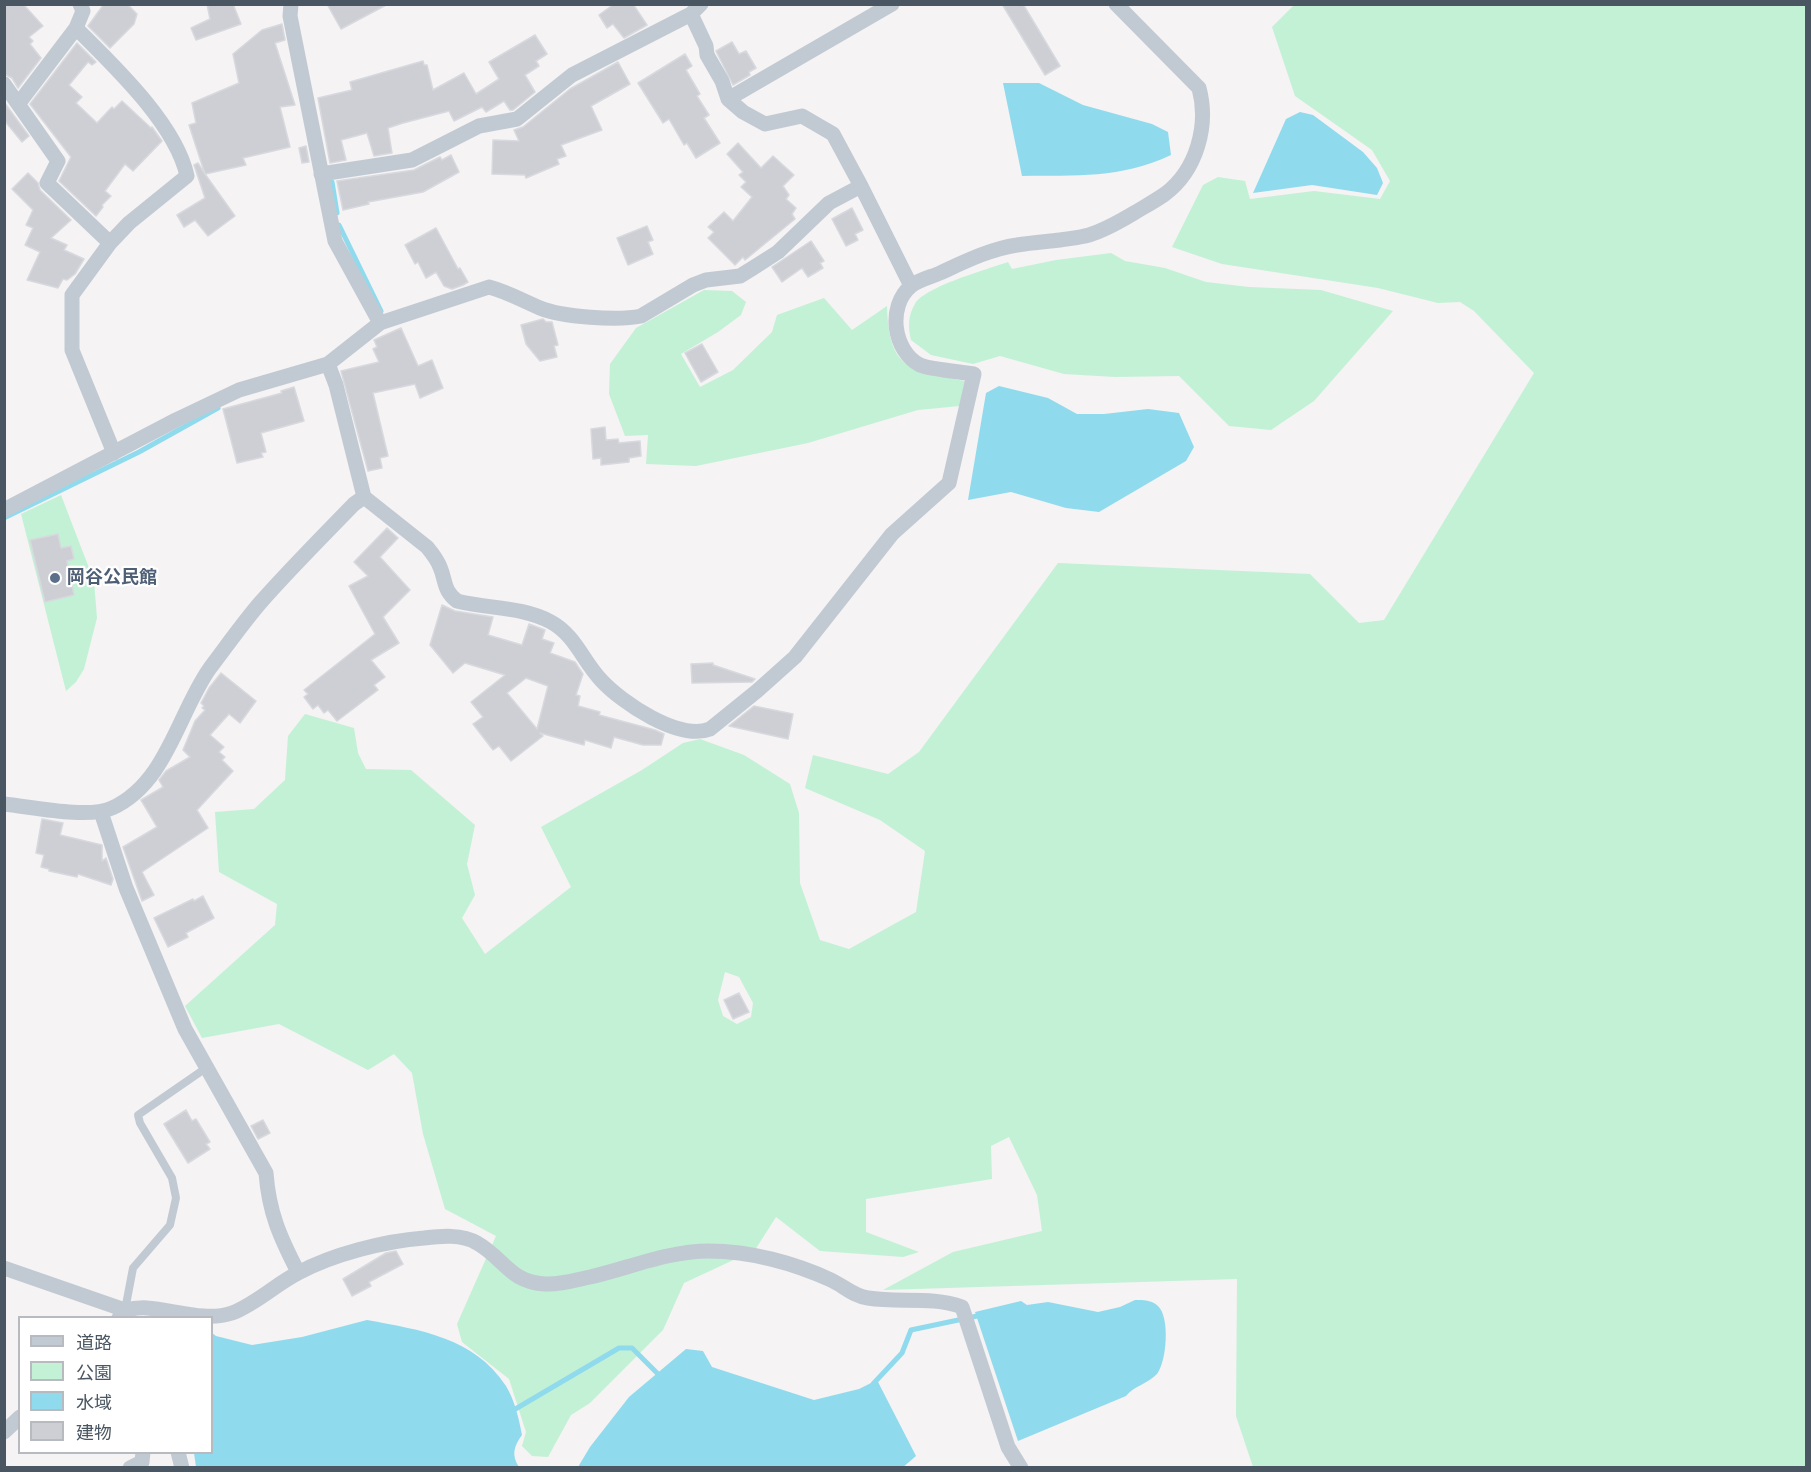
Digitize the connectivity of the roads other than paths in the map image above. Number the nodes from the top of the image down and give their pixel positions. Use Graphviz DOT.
graph roads {
  1 [pos="80,4"];
  2 [pos="291,4"];
  3 [pos="891,4"];
  4 [pos="1116,4"];
  5 [pos="696,9"];
  6 [pos="76,28"];
  7 [pos="4,84"];
  8 [pos="728,99"];
  9 [pos="19,103"];
  10 [pos="321,174"];
  11 [pos="861,186"];
  12 [pos="110,243"];
  13 [pos="911,286"];
  14 [pos="384,322"];
  15 [pos="328,364"];
  16 [pos="114,453"];
  17 [pos="364,497"];
  18 [pos="4,510"];
  19 [pos="4,804"];
  20 [pos="101,812"];
  21 [pos="206,1068"];
  22 [pos="4,1268"];
  23 [pos="298,1272"];
  24 [pos="123,1315"];
  25 [pos="190,1316"];
  26 [pos="18,1419"];
  27 [pos="4,1432"];
  28 [pos="143,1454"];
  29 [pos="130,1467"];
  30 [pos="1021,1467"];
  1 -- 6 [label="street"];
  2 -- 10 [label="street"];
  3 -- 8 [label="street"];
  4 -- 13 [label="street"];
  5 -- 8 [label="street"];
  5 -- 10 [label="street"];
  6 -- 9 [label="street"];
  6 -- 12 [label="street"];
  7 -- 9 [label="street"];
  8 -- 11 [label="street"];
  9 -- 12 [label="street"];
  10 -- 14 [label="street"];
  11 -- 13 [label="street"];
  11 -- 14 [label="street"];
  12 -- 16 [label="street"];
  13 -- 17 [label="street"];
  14 -- 15 [label="street"];
  15 -- 16 [label="street"];
  15 -- 17 [label="street"];
  16 -- 18 [label="street"];
  17 -- 20 [label="street"];
  19 -- 20 [label="street"];
  20 -- 21 [label="street"];
  21 -- 23 [label="street"];
  21 -- 24 [label="lane"];
  22 -- 24 [label="street"];
  23 -- 25 [label="street"];
  23 -- 30 [label="street"];
  24 -- 25 [label="street"];
  26 -- 27 [label="street"];
  28 -- 29 [label="street"];
}
